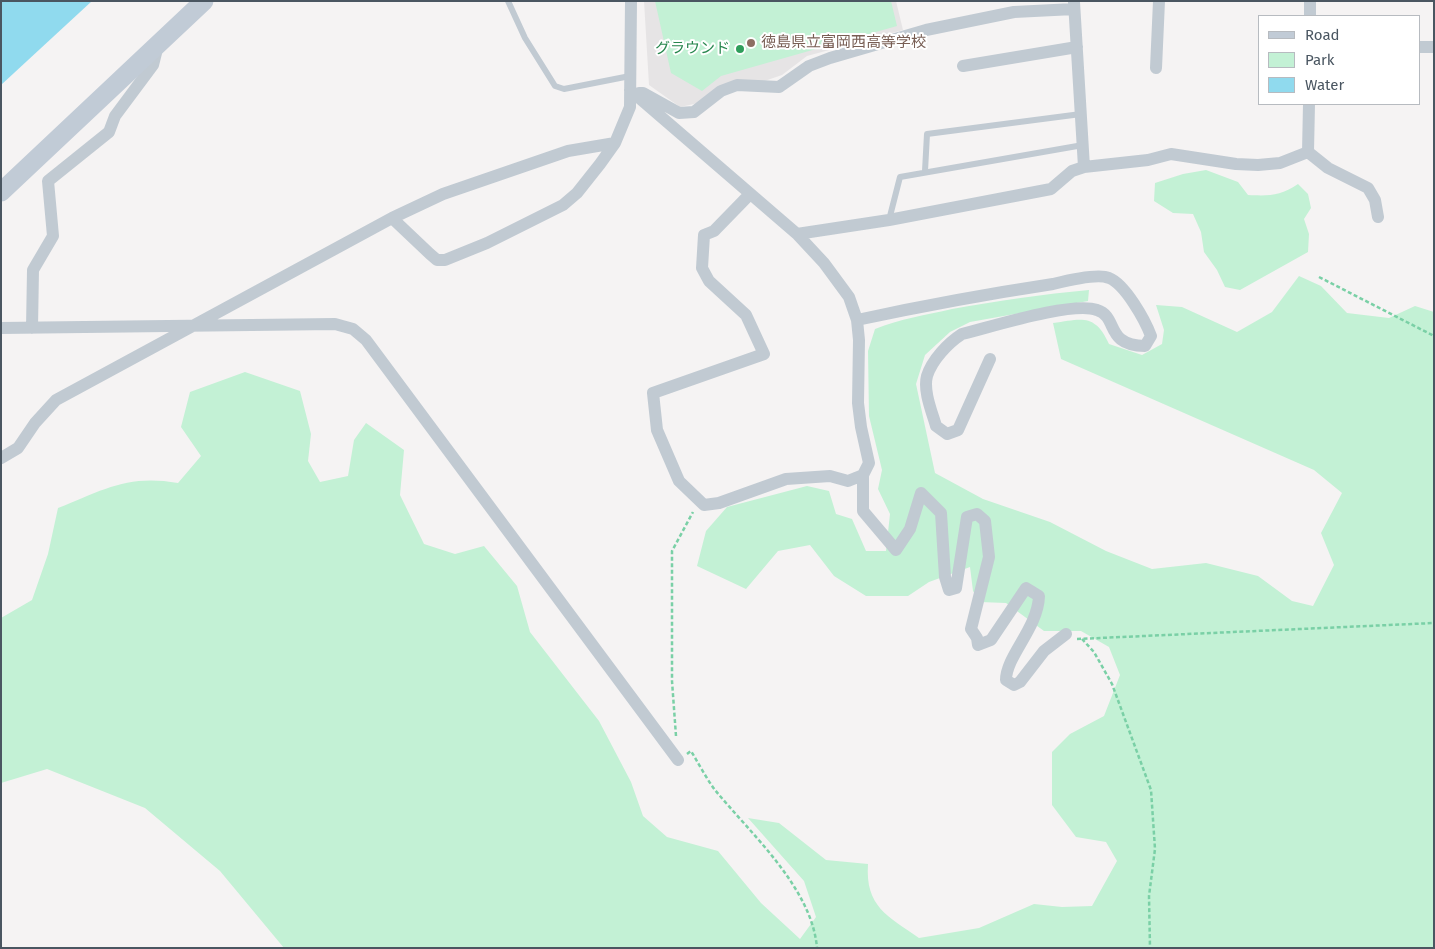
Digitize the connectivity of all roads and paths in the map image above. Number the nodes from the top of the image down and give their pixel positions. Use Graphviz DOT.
graph roads {
  1 [pos="204,1"];
  2 [pos="508,1"];
  3 [pos="631,1"];
  4 [pos="1159,1"];
  5 [pos="1310,1"];
  6 [pos="1074,5"];
  7 [pos="1035,6"];
  8 [pos="1310,15"];
  9 [pos="158,43"];
  10 [pos="1077,47"];
  11 [pos="1420,47"];
  12 [pos="1434,47"];
  13 [pos="963,66"];
  14 [pos="1156,68"];
  15 [pos="630,76"];
  16 [pos="633,92"];
  17 [pos="1309,105"];
  18 [pos="1081,114"];
  19 [pos="615,143"];
  20 [pos="1082,145"];
  21 [pos="1308,152"];
  22 [pos="1084,167"];
  23 [pos="925,171"];
  24 [pos="1,192"];
  25 [pos="750,194"];
  26 [pos="1378,217"];
  27 [pos="392,218"];
  28 [pos="889,220"];
  29 [pos="797,234"];
  30 [pos="1319,277"];
  31 [pos="857,320"];
  32 [pos="194,326"];
  33 [pos="1,328"];
  34 [pos="32,328"];
  35 [pos="1434,336"];
  36 [pos="990,359"];
  37 [pos="1,458"];
  38 [pos="863,476"];
  39 [pos="704,505"];
  40 [pos="1434,623"];
  41 [pos="1062,637"];
  42 [pos="1082,639"];
  43 [pos="678,760"];
  44 [pos="817,948"];
  45 [pos="1150,948"];
  1 -- 9 [label="street"];
  2 -- 15 [label="lane"];
  3 -- 15 [label="street"];
  4 -- 14 [label="street"];
  5 -- 8 [label="street"];
  6 -- 7 [label="street"];
  6 -- 10 [label="street"];
  7 -- 16 [label="street"];
  9 -- 24 [label="street"];
  9 -- 34 [label="street"];
  10 -- 13 [label="street"];
  10 -- 18 [label="street"];
  11 -- 12 [label="street"];
  15 -- 16 [label="street"];
  16 -- 19 [label="street"];
  16 -- 25 [label="street"];
  17 -- 21 [label="street"];
  18 -- 20 [label="street"];
  18 -- 23 [label="lane"];
  19 -- 27 [label="street"];
  19 -- 27 [label="street"];
  20 -- 22 [label="street"];
  20 -- 23 [label="lane"];
  21 -- 22 [label="street"];
  21 -- 26 [label="street"];
  22 -- 28 [label="street"];
  23 -- 28 [label="lane"];
  25 -- 29 [label="street"];
  25 -- 39 [label="street"];
  27 -- 32 [label="street"];
  28 -- 29 [label="street"];
  29 -- 31 [label="street"];
  30 -- 35 [label="path"];
  31 -- 36 [label="street"];
  31 -- 38 [label="street"];
  32 -- 34 [label="street"];
  32 -- 37 [label="street"];
  32 -- 43 [label="street"];
  33 -- 34 [label="street"];
  38 -- 39 [label="street"];
  38 -- 41 [label="street"];
  39 -- 43 [label="path"];
  40 -- 42 [label="path"];
  41 -- 42 [label="path"];
  41 -- 42 [label="path"];
  42 -- 45 [label="path"];
  43 -- 44 [label="path"];
}
